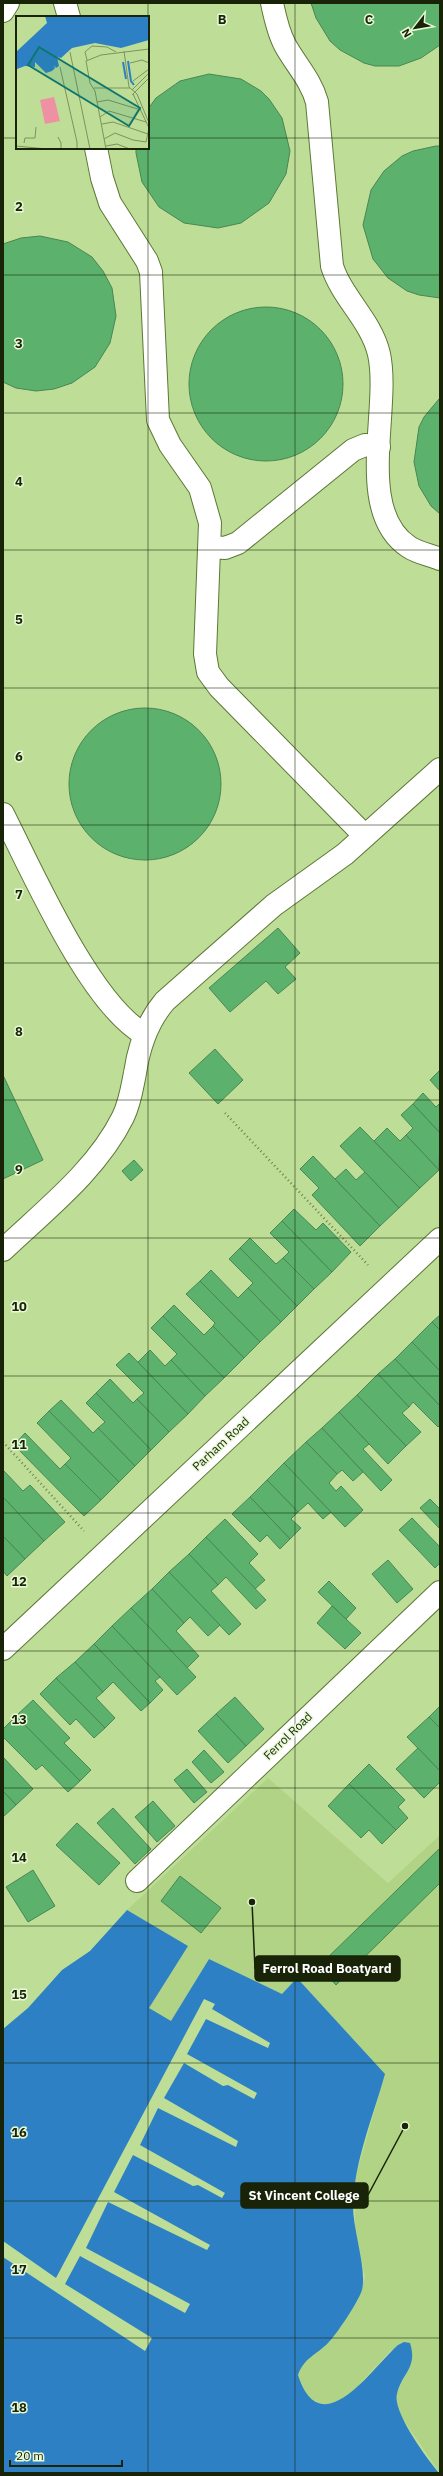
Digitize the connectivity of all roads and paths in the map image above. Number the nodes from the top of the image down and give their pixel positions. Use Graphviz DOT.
graph roads {
  1 [pos="8,3"];
  2 [pos="65,3"];
  3 [pos="272,3"];
  4 [pos="3,11"];
  5 [pos="69,16"];
  6 [pos="96,149"];
  7 [pos="380,448"];
  8 [pos="210,547"];
  9 [pos="440,559"];
  10 [pos="440,769"];
  11 [pos="3,814"];
  12 [pos="3,834"];
  13 [pos="365,836"];
  14 [pos="27,862"];
  15 [pos="144,1034"];
  16 [pos="225,1113"];
  17 [pos="440,1239"];
  18 [pos="3,1250"];
  19 [pos="389,1287"];
  20 [pos="3,1442"];
  21 [pos="104,1554"];
  22 [pos="440,1592"];
  23 [pos="3,1649"];
  24 [pos="137,1881"];
  1 -- 4 [label="street"];
  2 -- 5 [label="street"];
  3 -- 7 [label="street"];
  6 -- 8 [label="street"];
  7 -- 8 [label="street"];
  7 -- 9 [label="street"];
  8 -- 13 [label="street"];
  10 -- 13 [label="street"];
  11 -- 14 [label="street"];
  12 -- 14 [label="street"];
  13 -- 15 [label="street"];
  14 -- 15 [label="street"];
  15 -- 18 [label="street"];
  16 -- 19 [label="path"];
  17 -- 19 [label="street, Parham Road"];
  19 -- 21 [label="street, Parham Road"];
  20 -- 21 [label="path"];
  21 -- 23 [label="street, Parham Road"];
  22 -- 24 [label="street, Ferrol Road"];
}
